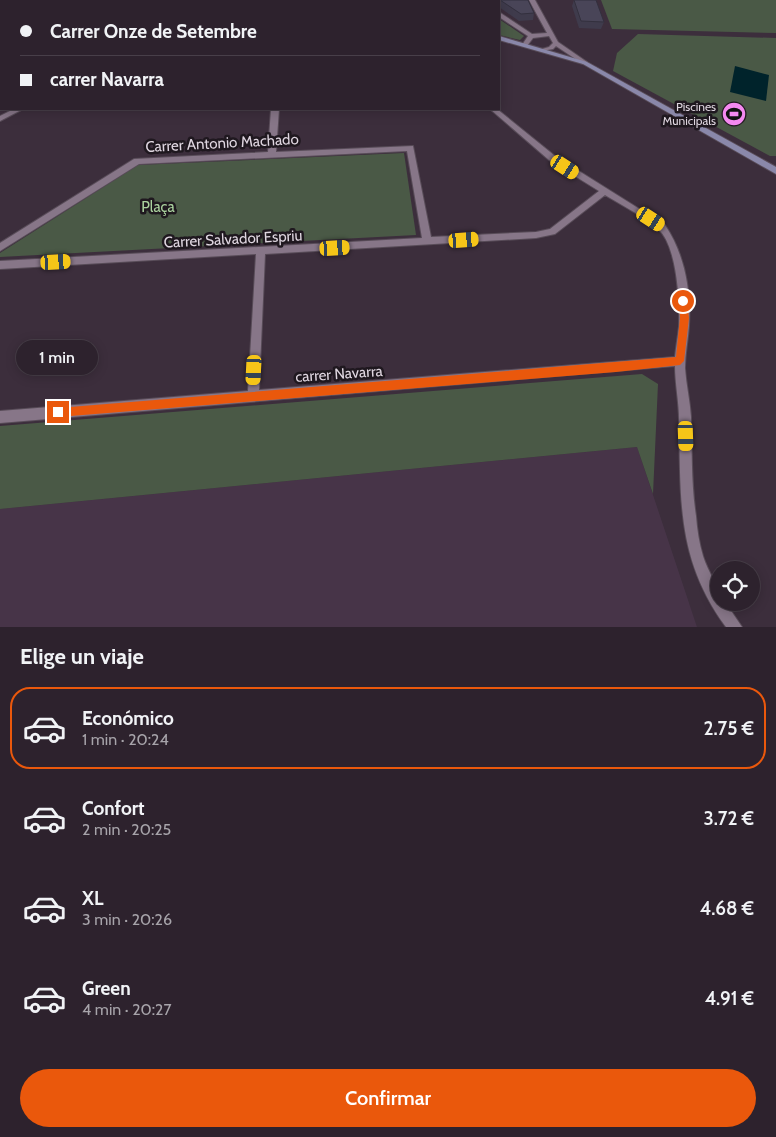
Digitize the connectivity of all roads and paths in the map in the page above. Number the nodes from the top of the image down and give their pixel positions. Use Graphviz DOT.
graph roads {
  1 [pos="532,0"];
  2 [pos="500,15"];
  3 [pos="552,34"];
  4 [pos="531,36"];
  5 [pos="500,38"];
  6 [pos="556,43"];
  7 [pos="525,45"];
  8 [pos="544,50"];
  9 [pos="585,63"];
  10 [pos="17,110"];
  11 [pos="275,110"];
  12 [pos="494,110"];
  13 [pos="0,119"];
  14 [pos="272,154"];
  15 [pos="776,171"];
  16 [pos="604,192"];
  17 [pos="427,242"];
  18 [pos="0,247"];
  19 [pos="261,252"];
  20 [pos="0,265"];
  21 [pos="680,361"];
  22 [pos="253,396"];
  23 [pos="0,417"];
  24 [pos="735,627"];
  1 -- 3 [label="street"];
  2 -- 4 [label="street"];
  3 -- 4 [label="street"];
  3 -- 6 [label="street"];
  4 -- 7 [label="street"];
  5 -- 7 [label="street"];
  6 -- 8 [label="street"];
  6 -- 9 [label="street"];
  7 -- 8 [label="street"];
  8 -- 9 [label="street"];
  9 -- 15 [label="street"];
  10 -- 13 [label="street"];
  11 -- 14 [label="street"];
  12 -- 16 [label="street"];
  14 -- 17 [label="street, Carrer Antonio Machado"];
  14 -- 18 [label="street, Carrer Antonio Machado"];
  16 -- 17 [label="street, Carrer Salvador Espriu"];
  16 -- 21 [label="street"];
  17 -- 19 [label="street, Carrer Salvador Espriu"];
  19 -- 20 [label="street, Carrer Salvador Espriu"];
  19 -- 22 [label="street"];
  21 -- 22 [label="street, carrer Navarra"];
  21 -- 24 [label="street"];
  22 -- 23 [label="street, carrer Navarra"];
}
